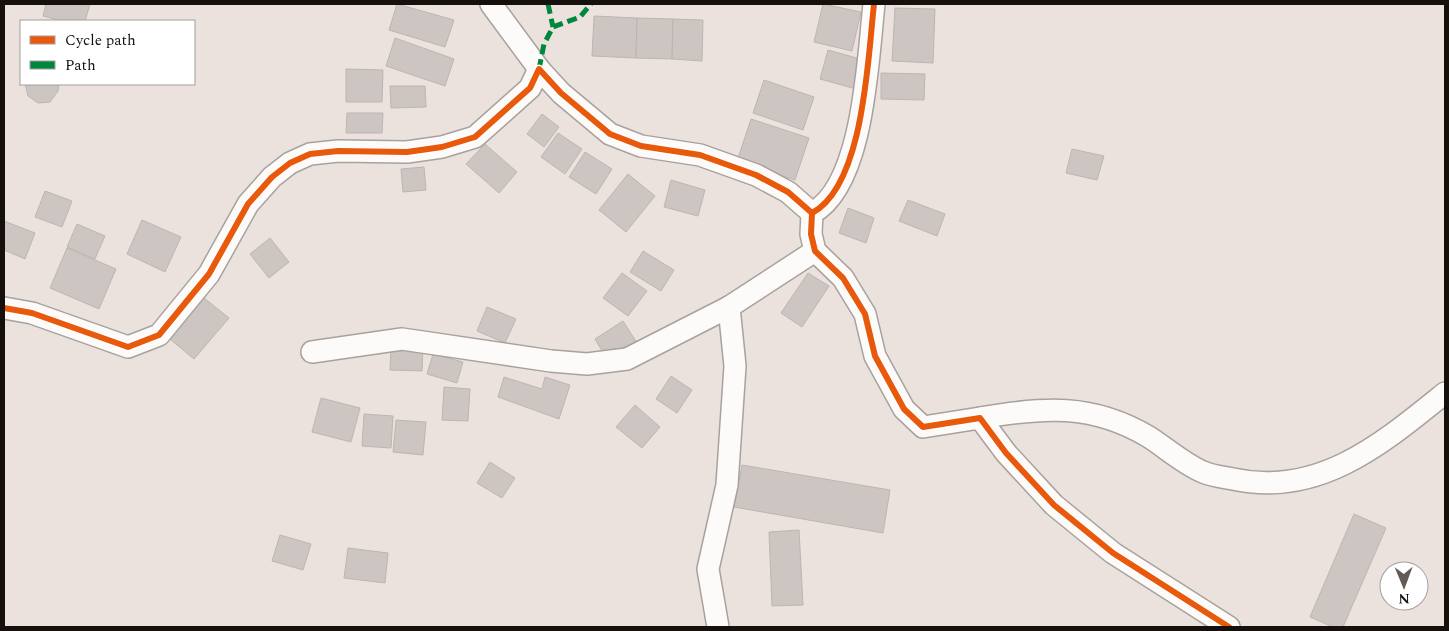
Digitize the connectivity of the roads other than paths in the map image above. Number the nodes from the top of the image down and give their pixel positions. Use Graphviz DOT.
graph roads {
  1 [pos="491,4"];
  2 [pos="874,4"];
  3 [pos="539,69"];
  4 [pos="812,213"];
  5 [pos="815,251"];
  6 [pos="729,307"];
  7 [pos="4,308"];
  8 [pos="312,352"];
  9 [pos="1445,393"];
  10 [pos="980,418"];
  11 [pos="718,627"];
  12 [pos="1229,627"];
  1 -- 3 [label="street"];
  2 -- 4 [label="street"];
  3 -- 4 [label="street"];
  3 -- 7 [label="street"];
  4 -- 5 [label="street"];
  5 -- 6 [label="street"];
  5 -- 10 [label="street"];
  6 -- 8 [label="street"];
  6 -- 11 [label="street"];
  9 -- 10 [label="street"];
  10 -- 12 [label="street"];
}
